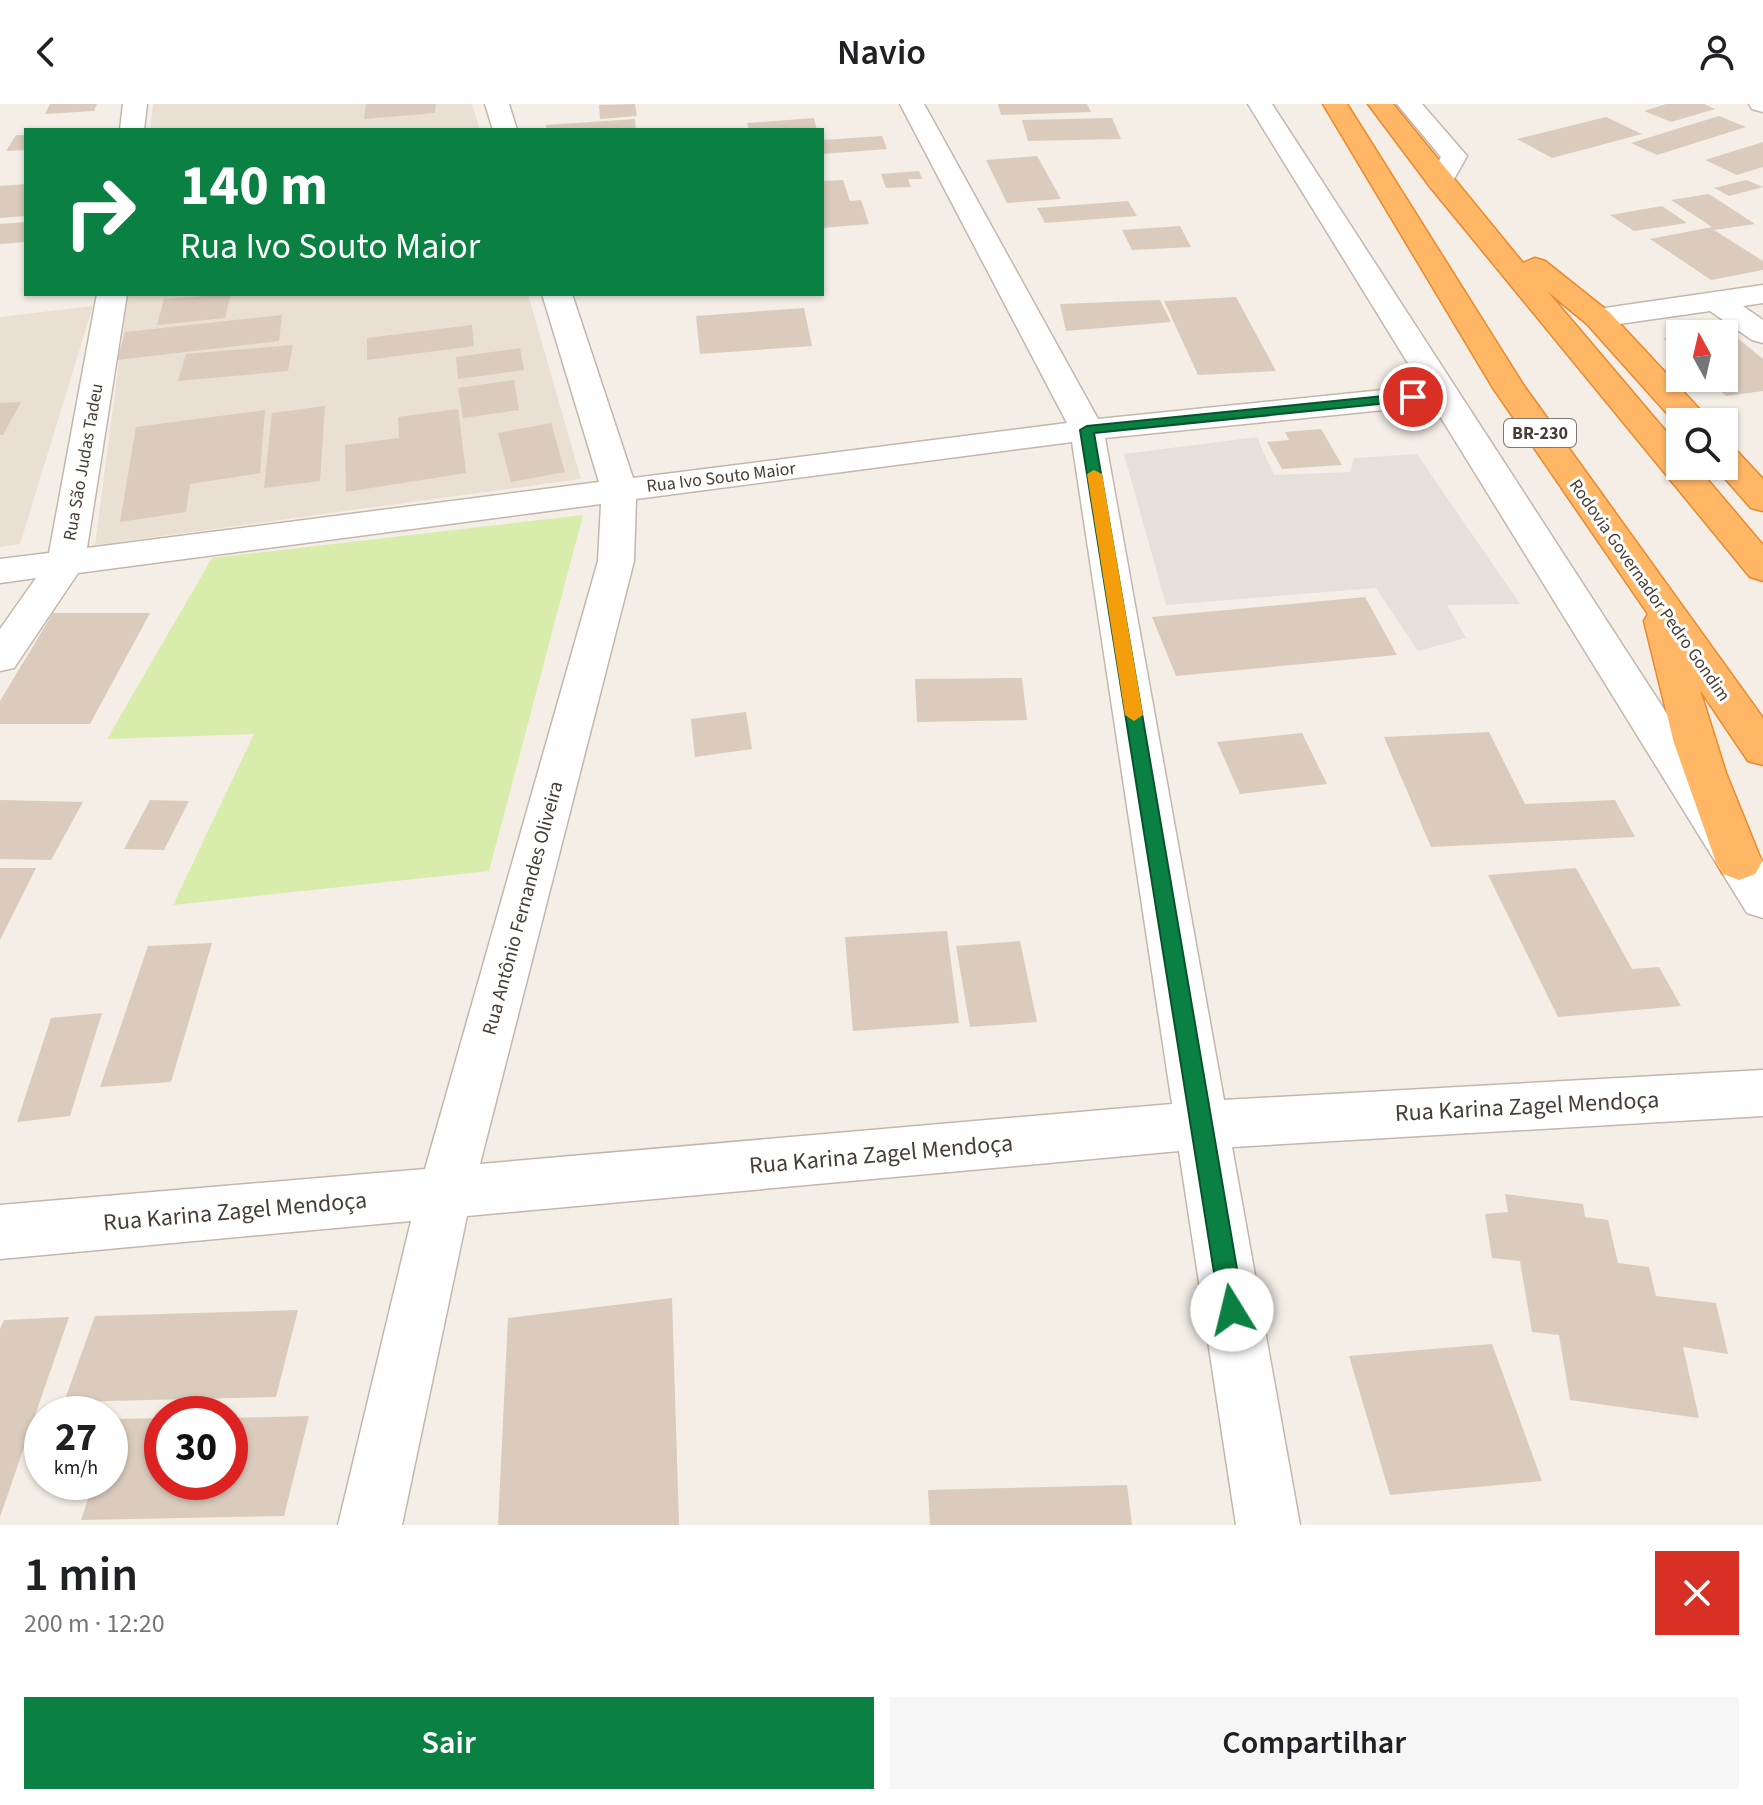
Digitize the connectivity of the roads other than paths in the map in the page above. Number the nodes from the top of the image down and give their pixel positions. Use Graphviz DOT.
graph roads {
  1 [pos="135,104"];
  2 [pos="497,104"];
  3 [pos="912,104"];
  4 [pos="1260,104"];
  5 [pos="1335,104"];
  6 [pos="1380,104"];
  7 [pos="1409,104"];
  8 [pos="132,128"];
  9 [pos="504,128"];
  10 [pos="1440,182"];
  11 [pos="1463,209"];
  12 [pos="1763,294"];
  13 [pos="112,296"];
  14 [pos="558,296"];
  15 [pos="1719,303"];
  16 [pos="1598,318"];
  17 [pos="1763,334"];
  18 [pos="1443,394"];
  19 [pos="1680,408"];
  20 [pos="1087,430"];
  21 [pos="1738,472"];
  22 [pos="619,490"];
  23 [pos="1763,500"];
  24 [pos="66,563"];
  25 [pos="1763,569"];
  26 [pos="0,571"];
  27 [pos="1659,603"];
  28 [pos="0,658"];
  29 [pos="1763,750"];
  30 [pos="1739,862"];
  31 [pos="1763,900"];
  32 [pos="1763,1093"];
  33 [pos="1202,1125"];
  34 [pos="445,1193"];
  35 [pos="0,1232"];
  36 [pos="370,1525"];
  37 [pos="1268,1525"];
  1 -- 8 [label="street"];
  2 -- 9 [label="street"];
  3 -- 20 [label="street"];
  4 -- 18 [label="street"];
  5 -- 27 [label="highway, Rodovia Governador Pedro Gondim / BR-230"];
  6 -- 10 [label="highway"];
  7 -- 10 [label="street"];
  10 -- 11 [label="highway"];
  11 -- 16 [label="highway"];
  11 -- 25 [label="highway"];
  12 -- 15 [label="street"];
  13 -- 24 [label="street, Rua São Judas Tadeu"];
  14 -- 22 [label="street, Rua Antônio Fernandes Oliveira"];
  15 -- 16 [label="street"];
  15 -- 17 [label="street"];
  16 -- 19 [label="highway"];
  18 -- 20 [label="street, Rua Ivo Souto Maior"];
  18 -- 30 [label="street"];
  20 -- 22 [label="street, Rua Ivo Souto Maior"];
  20 -- 33 [label="street"];
  21 -- 23 [label="highway"];
  22 -- 24 [label="street, Rua Ivo Souto Maior"];
  22 -- 34 [label="street, Rua Antônio Fernandes Oliveira"];
  24 -- 26 [label="street, Rua Ivo Souto Maior"];
  24 -- 28 [label="street, Rua São Judas Tadeu"];
  27 -- 29 [label="highway, Rodovia Governador Pedro Gondim / BR-230"];
  27 -- 30 [label="highway"];
  30 -- 31 [label="street"];
  32 -- 33 [label="street, Rua Karina Zagel Mendoça"];
  33 -- 34 [label="street, Rua Karina Zagel Mendoça"];
  33 -- 37 [label="street"];
  34 -- 35 [label="street, Rua Karina Zagel Mendoça"];
  34 -- 36 [label="street, Rua Antônio Fernandes Oliveira"];
}
